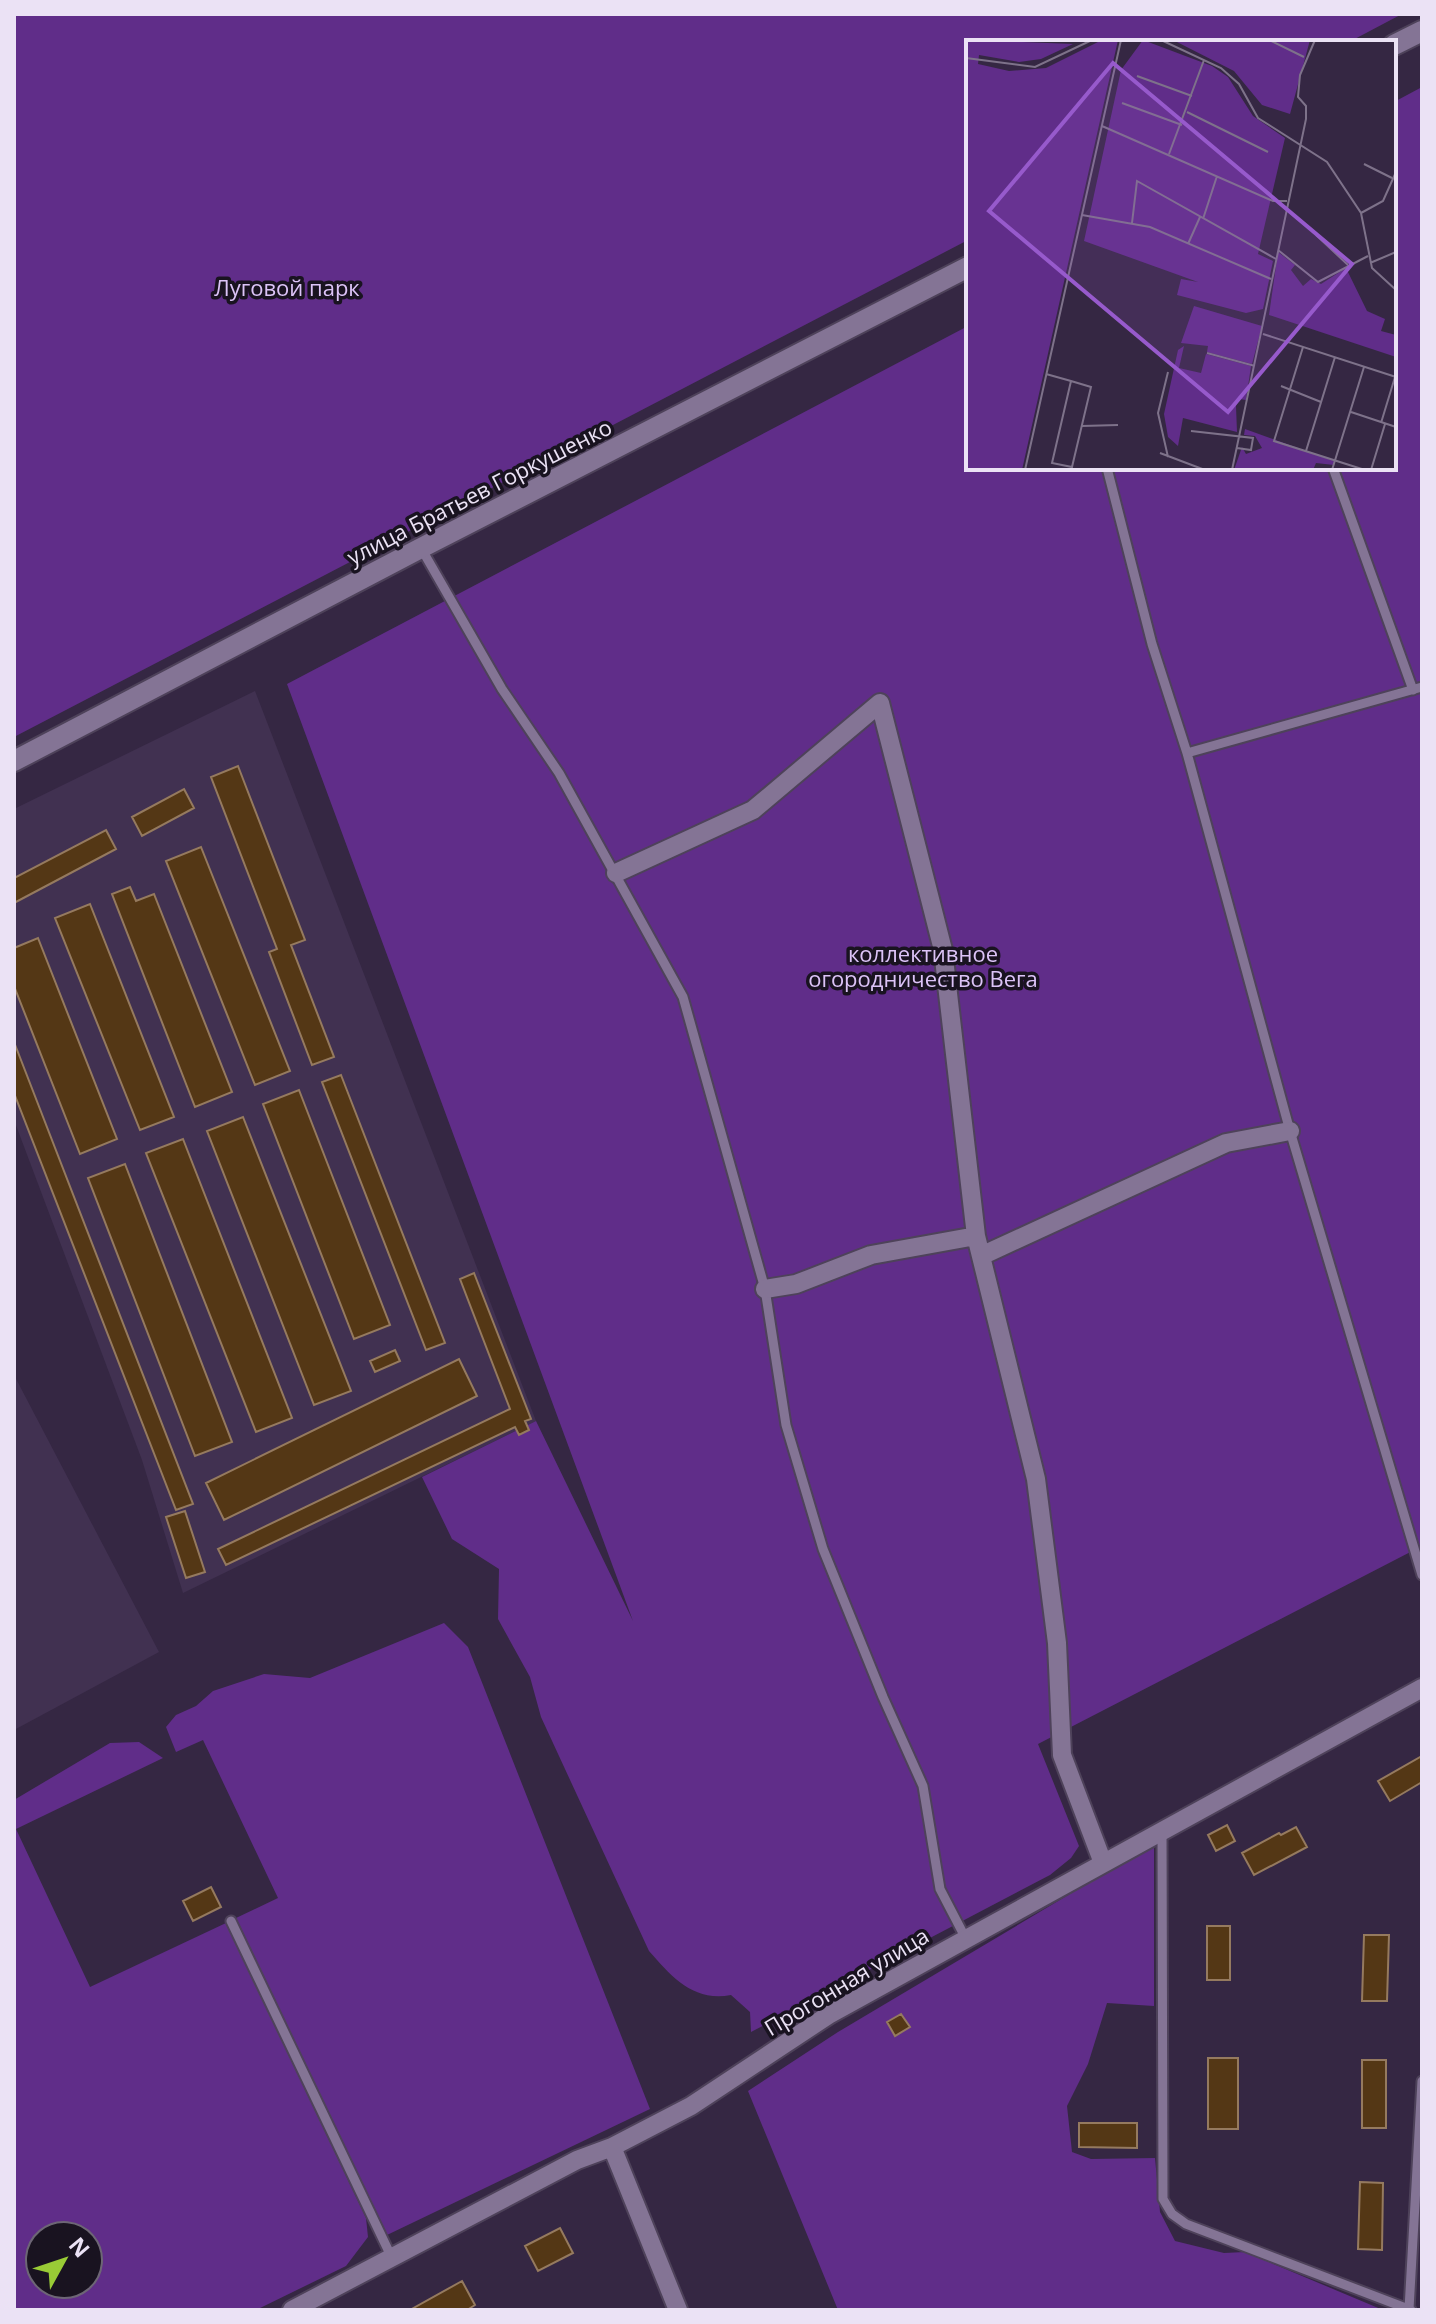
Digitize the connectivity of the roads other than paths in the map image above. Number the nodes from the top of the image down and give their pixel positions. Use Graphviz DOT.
graph roads {
  1 [pos="1422,31"];
  2 [pos="1396,44"];
  3 [pos="966,268"];
  4 [pos="1108,470"];
  5 [pos="1334,470"];
  6 [pos="421,548"];
  7 [pos="1417,688"];
  8 [pos="1187,753"];
  9 [pos="14,761"];
  10 [pos="616,873"];
  11 [pos="1290,1131"];
  12 [pos="976,1236"];
  13 [pos="981,1256"];
  14 [pos="765,1289"];
  15 [pos="1422,1575"];
  16 [pos="1422,1688"];
  17 [pos="1162,1832"];
  18 [pos="1103,1863"];
  19 [pos="231,1921"];
  20 [pos="966,1939"];
  21 [pos="1422,2081"];
  22 [pos="612,2147"];
  23 [pos="391,2256"];
  24 [pos="1410,2309"];
  25 [pos="292,2310"];
  26 [pos="678,2310"];
  1 -- 2 [label="street"];
  3 -- 6 [label="street, улица Братьев Горкушенко"];
  4 -- 8 [label="lane"];
  5 -- 7 [label="lane"];
  6 -- 9 [label="street, улица Братьев Горкушенко"];
  6 -- 10 [label="lane"];
  7 -- 8 [label="lane"];
  8 -- 11 [label="lane"];
  10 -- 12 [label="street"];
  10 -- 14 [label="lane"];
  11 -- 13 [label="street"];
  11 -- 15 [label="lane"];
  12 -- 13 [label="street"];
  12 -- 14 [label="street"];
  13 -- 18 [label="street"];
  14 -- 20 [label="lane"];
  16 -- 17 [label="street, Прогонная улица"];
  17 -- 18 [label="street, Прогонная улица"];
  17 -- 24 [label="lane"];
  18 -- 20 [label="street, Прогонная улица"];
  19 -- 23 [label="lane"];
  20 -- 22 [label="street, Прогонная улица"];
  21 -- 24 [label="lane"];
  22 -- 23 [label="street, Прогонная улица"];
  22 -- 26 [label="street"];
  23 -- 25 [label="street, Прогонная улица"];
}
